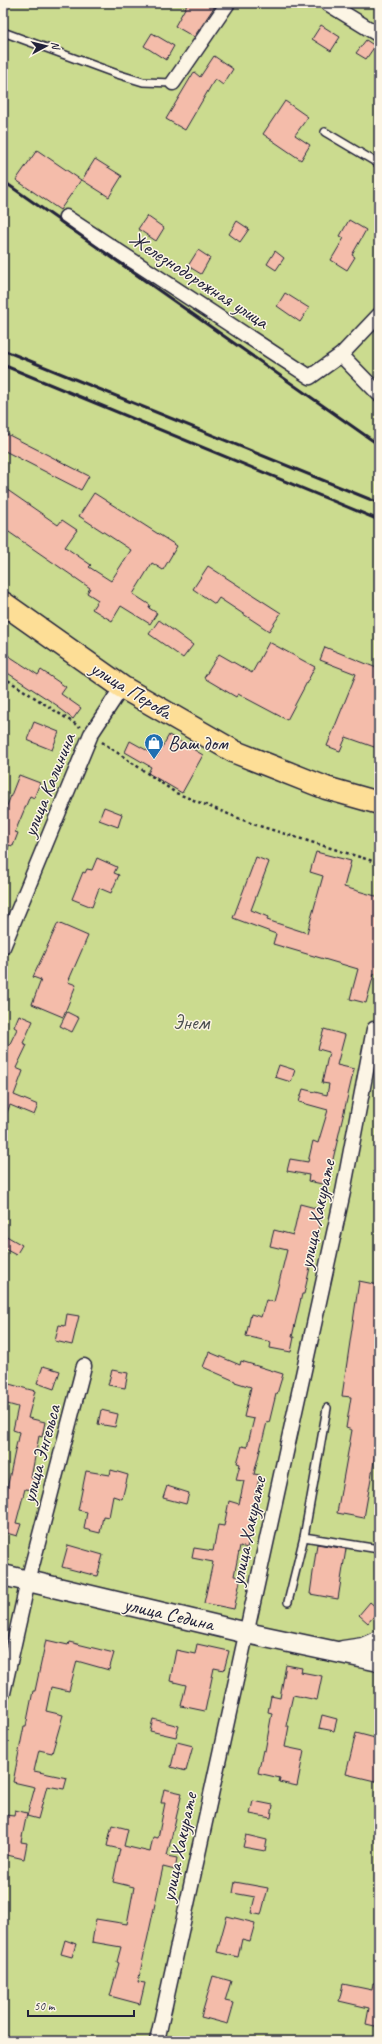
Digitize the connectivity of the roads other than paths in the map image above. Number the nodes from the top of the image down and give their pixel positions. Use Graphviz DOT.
graph roads {
  1 [pos="228,3"];
  2 [pos="327,3"];
  3 [pos="3,32"];
  4 [pos="379,35"];
  5 [pos="173,83"];
  6 [pos="325,132"];
  7 [pos="379,164"];
  8 [pos="66,217"];
  9 [pos="379,315"];
  10 [pos="341,355"];
  11 [pos="379,394"];
  12 [pos="3,603"];
  13 [pos="122,687"];
  14 [pos="379,804"];
  15 [pos="3,947"];
  16 [pos="374,1029"];
  17 [pos="84,1366"];
  18 [pos="327,1408"];
  19 [pos="304,1537"];
  20 [pos="379,1549"];
  21 [pos="3,1575"];
  22 [pos="28,1581"];
  23 [pos="288,1602"];
  24 [pos="247,1633"];
  25 [pos="379,1641"];
  26 [pos="336,1652"];
  27 [pos="379,1661"];
  28 [pos="3,1693"];
  29 [pos="157,2041"];
  1 -- 5 [label="street"];
  2 -- 4 [label="street"];
  3 -- 5 [label="lane"];
  6 -- 7 [label="lane"];
  8 -- 10 [label="street, Железнодорожная улица"];
  9 -- 10 [label="street"];
  10 -- 11 [label="street"];
  12 -- 13 [label="highway, улица Перова"];
  13 -- 14 [label="highway, улица Перова"];
  13 -- 15 [label="street, улица Калинина"];
  16 -- 24 [label="street, улица Хакурате"];
  17 -- 22 [label="street, улица Энгельса"];
  18 -- 19 [label="lane"];
  19 -- 20 [label="lane"];
  19 -- 23 [label="lane"];
  21 -- 22 [label="street, улица Седина"];
  22 -- 24 [label="street, улица Седина"];
  22 -- 28 [label="street, улица Энгельса"];
  24 -- 26 [label="street, улица Седина"];
  24 -- 29 [label="street, улица Хакурате"];
  25 -- 26 [label="street, улица Седина"];
  26 -- 27 [label="street, улица Седина"];
}
